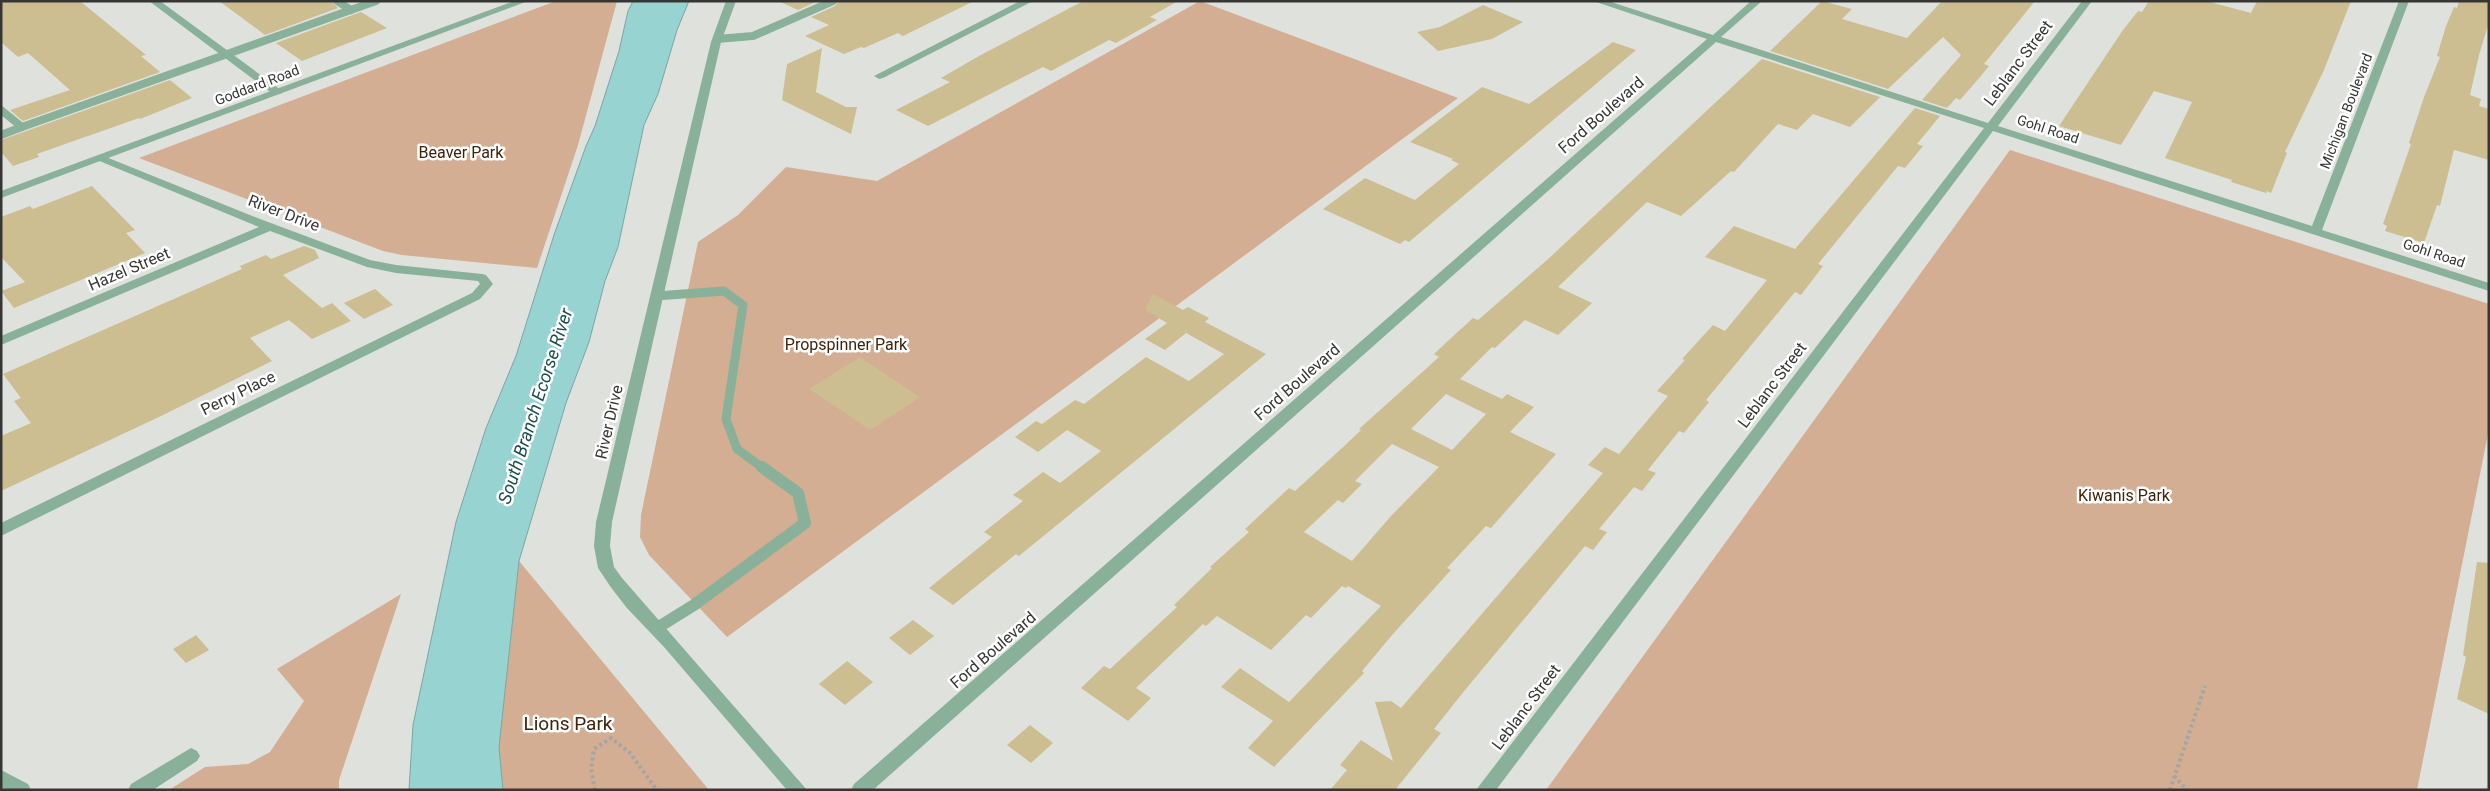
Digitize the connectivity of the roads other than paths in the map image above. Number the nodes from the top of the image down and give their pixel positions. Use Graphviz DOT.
graph roads {
  1 [pos="154,1"];
  2 [pos="337,1"];
  3 [pos="376,1"];
  4 [pos="731,1"];
  5 [pos="833,1"];
  6 [pos="1028,1"];
  7 [pos="1598,1"];
  8 [pos="1757,1"];
  9 [pos="2087,1"];
  10 [pos="2404,1"];
  11 [pos="519,2"];
  12 [pos="351,10"];
  13 [pos="717,39"];
  14 [pos="1714,40"];
  15 [pos="226,54"];
  16 [pos="879,76"];
  17 [pos="277,92"];
  18 [pos="1,110"];
  19 [pos="22,127"];
  20 [pos="1991,127"];
  21 [pos="1,135"];
  22 [pos="101,158"];
  23 [pos="1,195"];
  24 [pos="270,227"];
  25 [pos="2316,231"];
  26 [pos="487,284"];
  27 [pos="2489,287"];
  28 [pos="656,296"];
  29 [pos="1,341"];
  30 [pos="1,530"];
  31 [pos="657,628"];
  32 [pos="191,756"];
  33 [pos="1,778"];
  34 [pos="22,790"];
  35 [pos="137,790"];
  36 [pos="798,790"];
  37 [pos="860,790"];
  38 [pos="1485,790"];
  1 -- 15 [label="street"];
  2 -- 12 [label="lane"];
  3 -- 12 [label="lane"];
  4 -- 13 [label="street, River Drive"];
  5 -- 13 [label="lane"];
  6 -- 16 [label="street"];
  7 -- 14 [label="street, Gohl Road"];
  8 -- 14 [label="street, Ford Boulevard"];
  9 -- 20 [label="street, Leblanc Street"];
  10 -- 25 [label="street, Michigan Boulevard"];
  11 -- 17 [label="street, Goddard Road"];
  12 -- 15 [label="lane"];
  13 -- 28 [label="street, River Drive"];
  14 -- 20 [label="street, Gohl Road"];
  14 -- 37 [label="street, Ford Boulevard"];
  15 -- 17 [label="street"];
  15 -- 19 [label="lane"];
  17 -- 22 [label="street, Goddard Road"];
  18 -- 19 [label="lane"];
  19 -- 21 [label="lane"];
  20 -- 25 [label="street, Gohl Road"];
  20 -- 38 [label="street, Leblanc Street"];
  22 -- 23 [label="street, Goddard Road"];
  22 -- 24 [label="street, River Drive"];
  24 -- 26 [label="street, River Drive"];
  24 -- 29 [label="street, Hazel Street"];
  25 -- 27 [label="street, Gohl Road"];
  26 -- 30 [label="street, Perry Place"];
  28 -- 31 [label="street, River Drive"];
  28 -- 31 [label="lane"];
  31 -- 36 [label="street, River Drive"];
  32 -- 35 [label="street"];
  33 -- 34 [label="street"];
}
